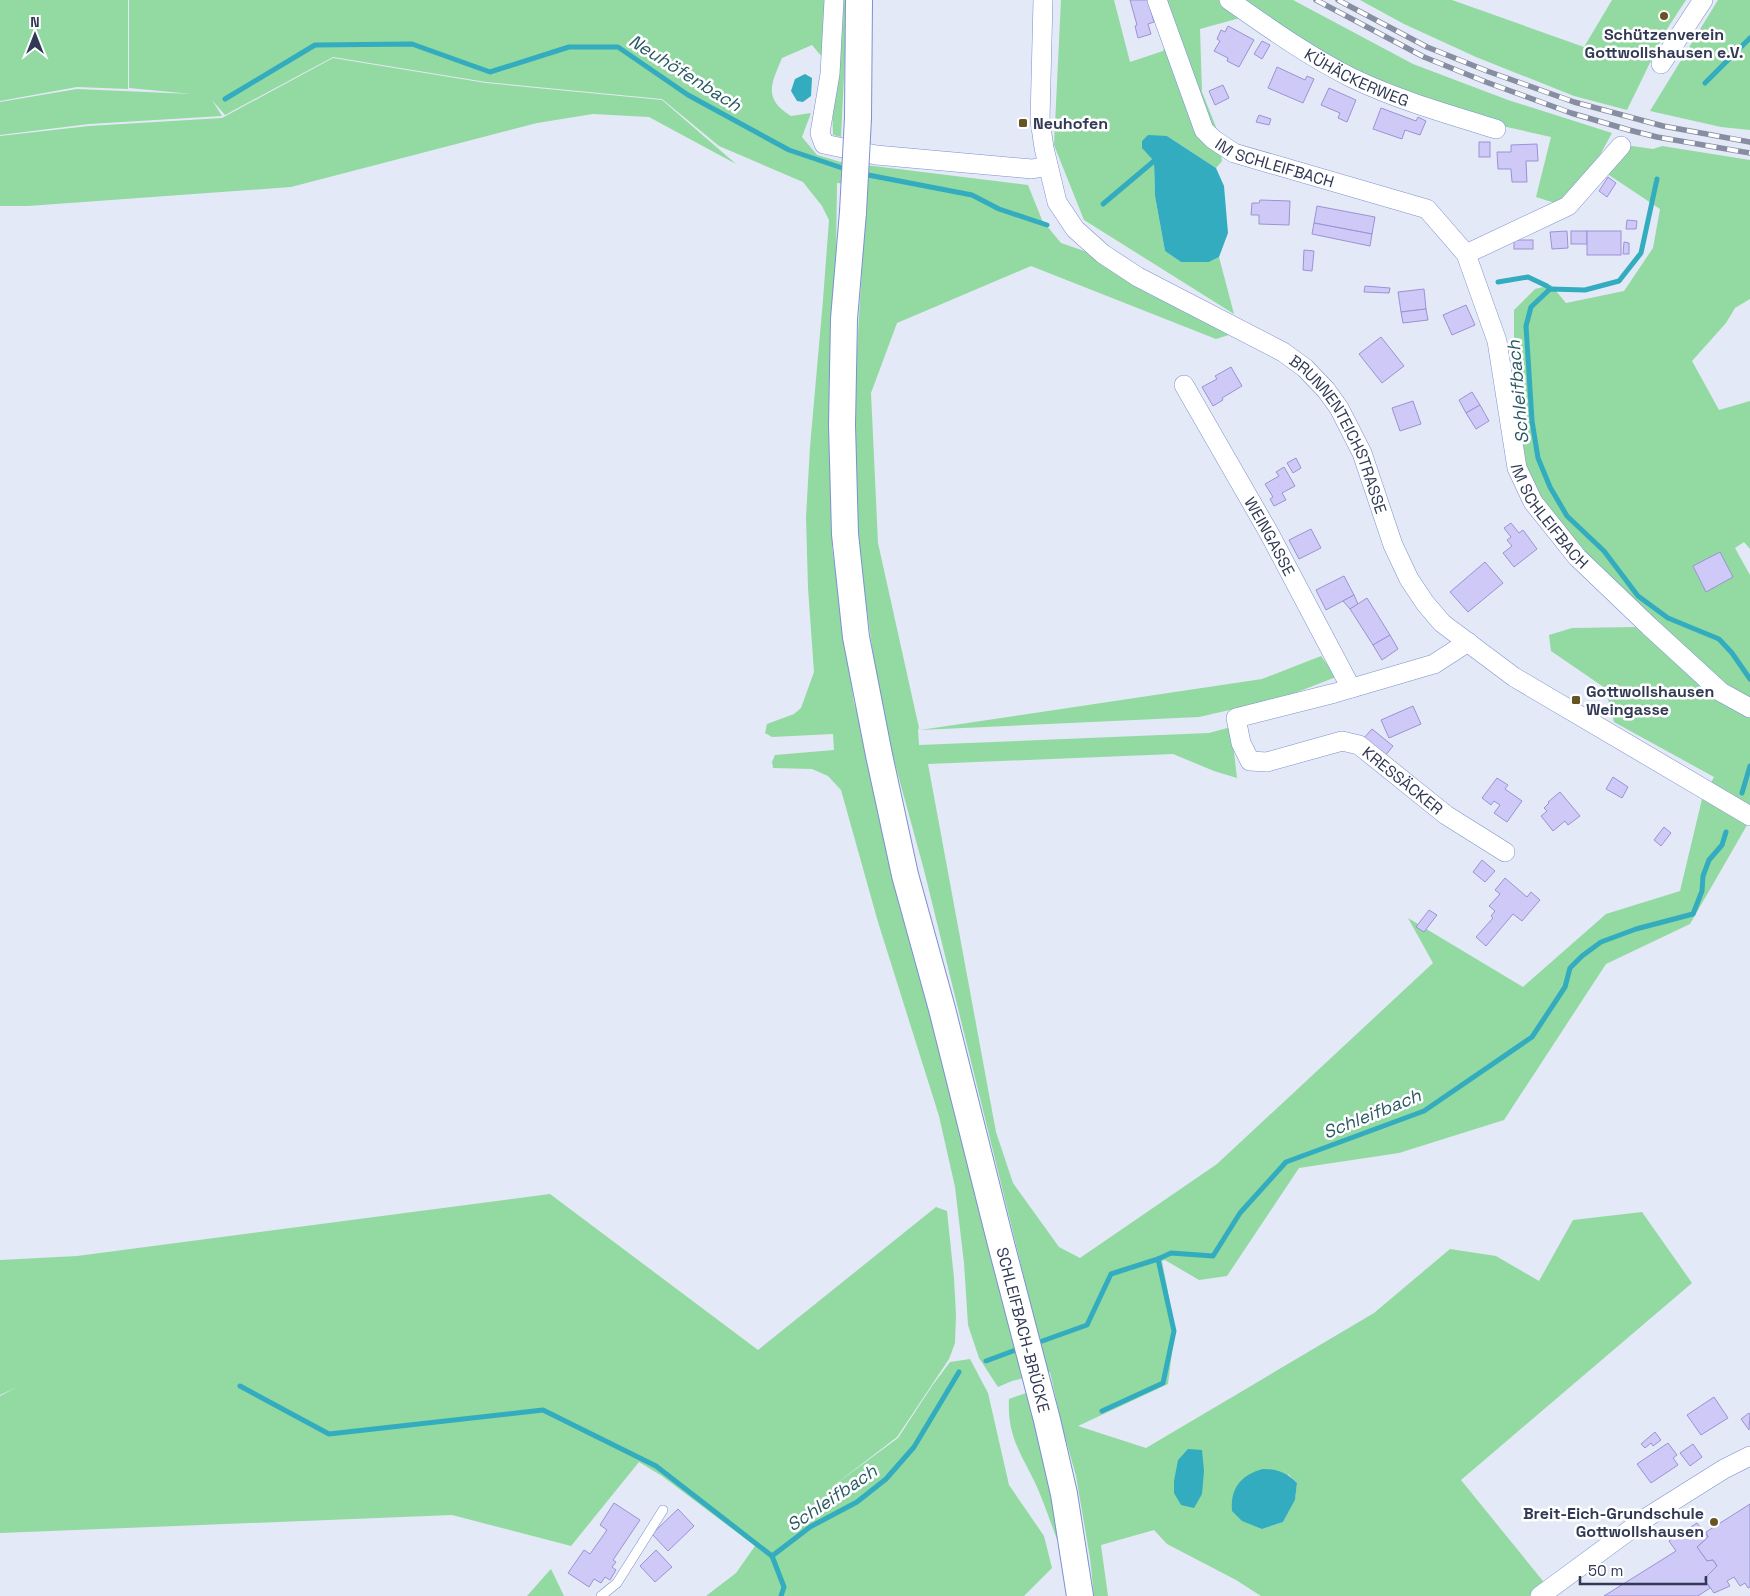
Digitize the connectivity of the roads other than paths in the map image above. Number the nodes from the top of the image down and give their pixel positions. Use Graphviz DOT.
graph roads {
  1 [pos="834,0"];
  2 [pos="859,0"];
  3 [pos="1043,0"];
  4 [pos="1156,0"];
  5 [pos="1230,0"];
  6 [pos="1703,0"];
  7 [pos="1661,64"];
  8 [pos="1496,129"];
  9 [pos="1621,146"];
  10 [pos="1048,166"];
  11 [pos="1466,254"];
  12 [pos="1184,385"];
  13 [pos="1468,642"];
  14 [pos="1351,688"];
  15 [pos="1750,708"];
  16 [pos="1750,816"];
  17 [pos="1505,852"];
  18 [pos="1750,1456"];
  19 [pos="663,1510"];
  20 [pos="601,1596"];
  21 [pos="1080,1596"];
  22 [pos="1540,1596"];
  1 -- 10 [label="street"];
  2 -- 21 [label="main road, SCHLEIFBACH-BRÜCKE, bridge"];
  3 -- 10 [label="street, BRUNNENTEICHSTRASSE"];
  4 -- 11 [label="street, IM SCHLEIFBACH"];
  5 -- 8 [label="street, KÜHÄCKERWEG"];
  6 -- 7 [label="street"];
  9 -- 11 [label="street"];
  10 -- 13 [label="street, BRUNNENTEICHSTRASSE"];
  11 -- 15 [label="street, IM SCHLEIFBACH"];
  12 -- 14 [label="street, WEINGASSE"];
  13 -- 14 [label="street"];
  13 -- 16 [label="street, BRUNNENTEICHSTRASSE"];
  14 -- 17 [label="street, KRESSÄCKER"];
  18 -- 22 [label="street"];
  19 -- 20 [label="lane"];
}
